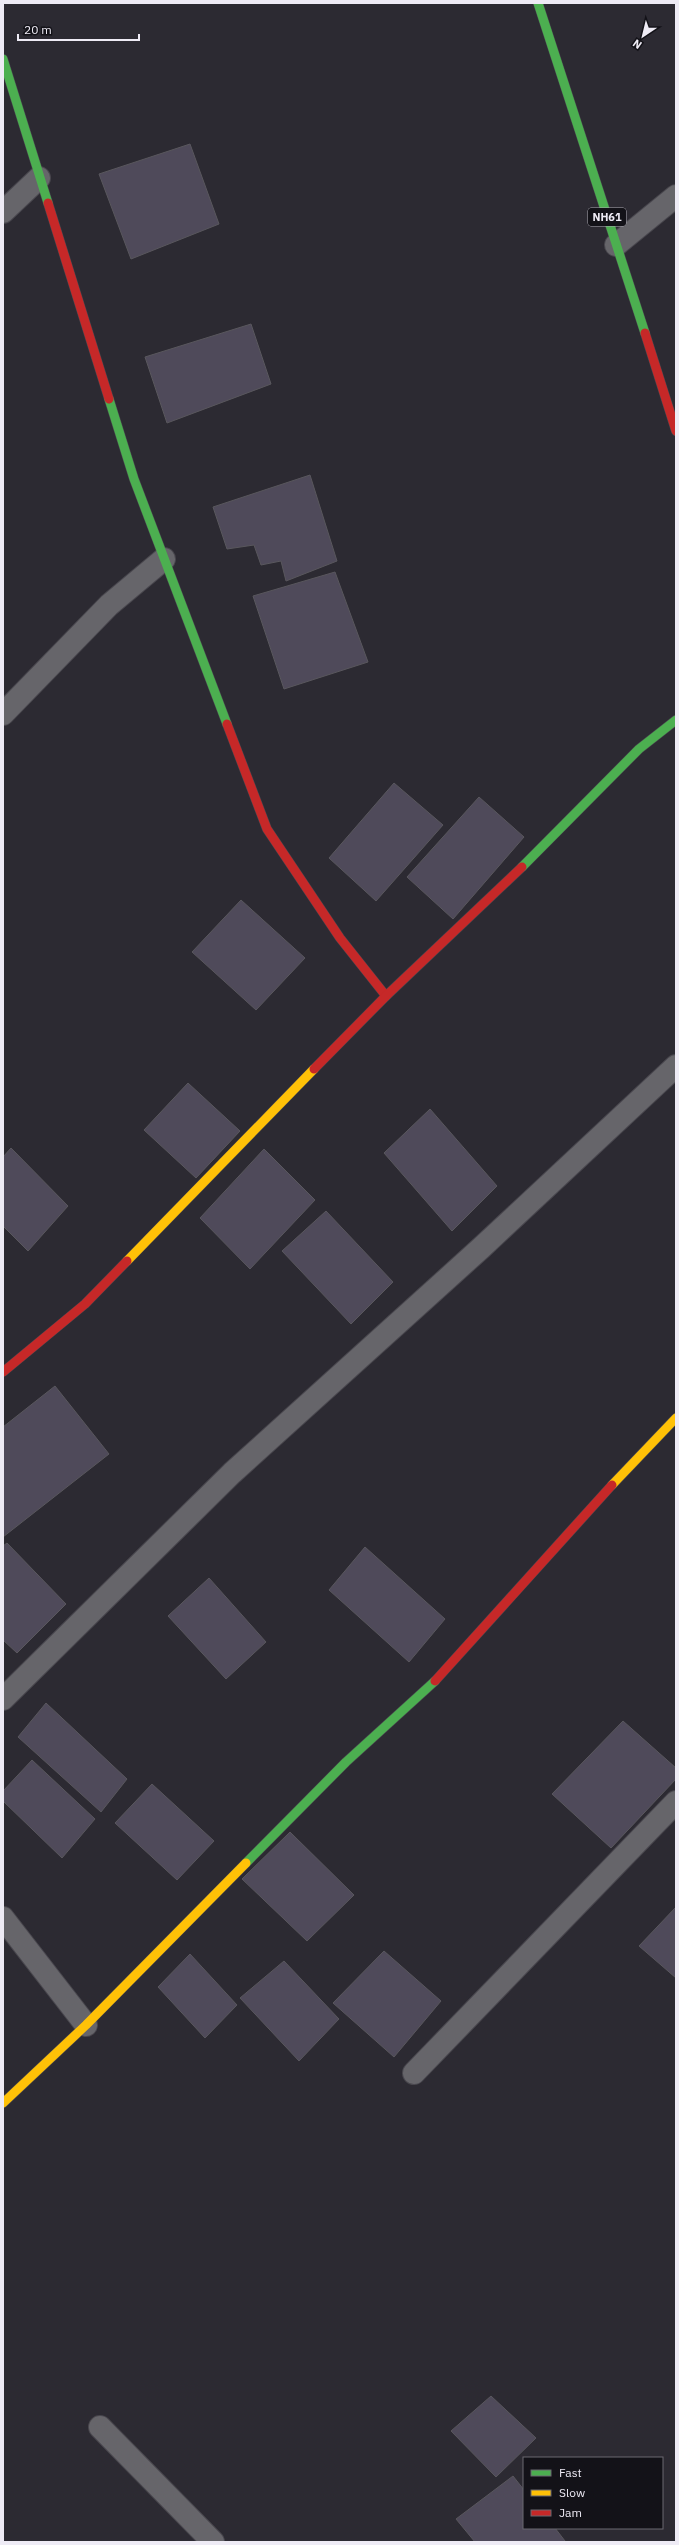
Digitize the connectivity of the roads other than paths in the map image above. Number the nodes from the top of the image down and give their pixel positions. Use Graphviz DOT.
graph roads {
  1 [pos="538,3"];
  2 [pos="3,59"];
  3 [pos="39,178"];
  4 [pos="676,196"];
  5 [pos="3,212"];
  6 [pos="616,245"];
  7 [pos="676,431"];
  8 [pos="164,559"];
  9 [pos="3,714"];
  10 [pos="676,720"];
  11 [pos="386,996"];
  12 [pos="676,1066"];
  13 [pos="3,1372"];
  14 [pos="676,1418"];
  15 [pos="3,1699"];
  16 [pos="676,1802"];
  17 [pos="3,1918"];
  18 [pos="86,2025"];
  19 [pos="414,2073"];
  20 [pos="3,2103"];
  21 [pos="100,2427"];
  22 [pos="213,2542"];
  1 -- 6 [label="main road, NH61"];
  2 -- 3 [label="main road"];
  3 -- 5 [label="street"];
  3 -- 8 [label="main road"];
  4 -- 6 [label="street"];
  6 -- 7 [label="main road, NH61"];
  8 -- 9 [label="street"];
  8 -- 11 [label="main road"];
  10 -- 11 [label="main road"];
  11 -- 13 [label="main road"];
  12 -- 15 [label="street"];
  14 -- 18 [label="main road"];
  16 -- 19 [label="street"];
  17 -- 18 [label="street"];
  18 -- 20 [label="main road"];
  21 -- 22 [label="street"];
}
